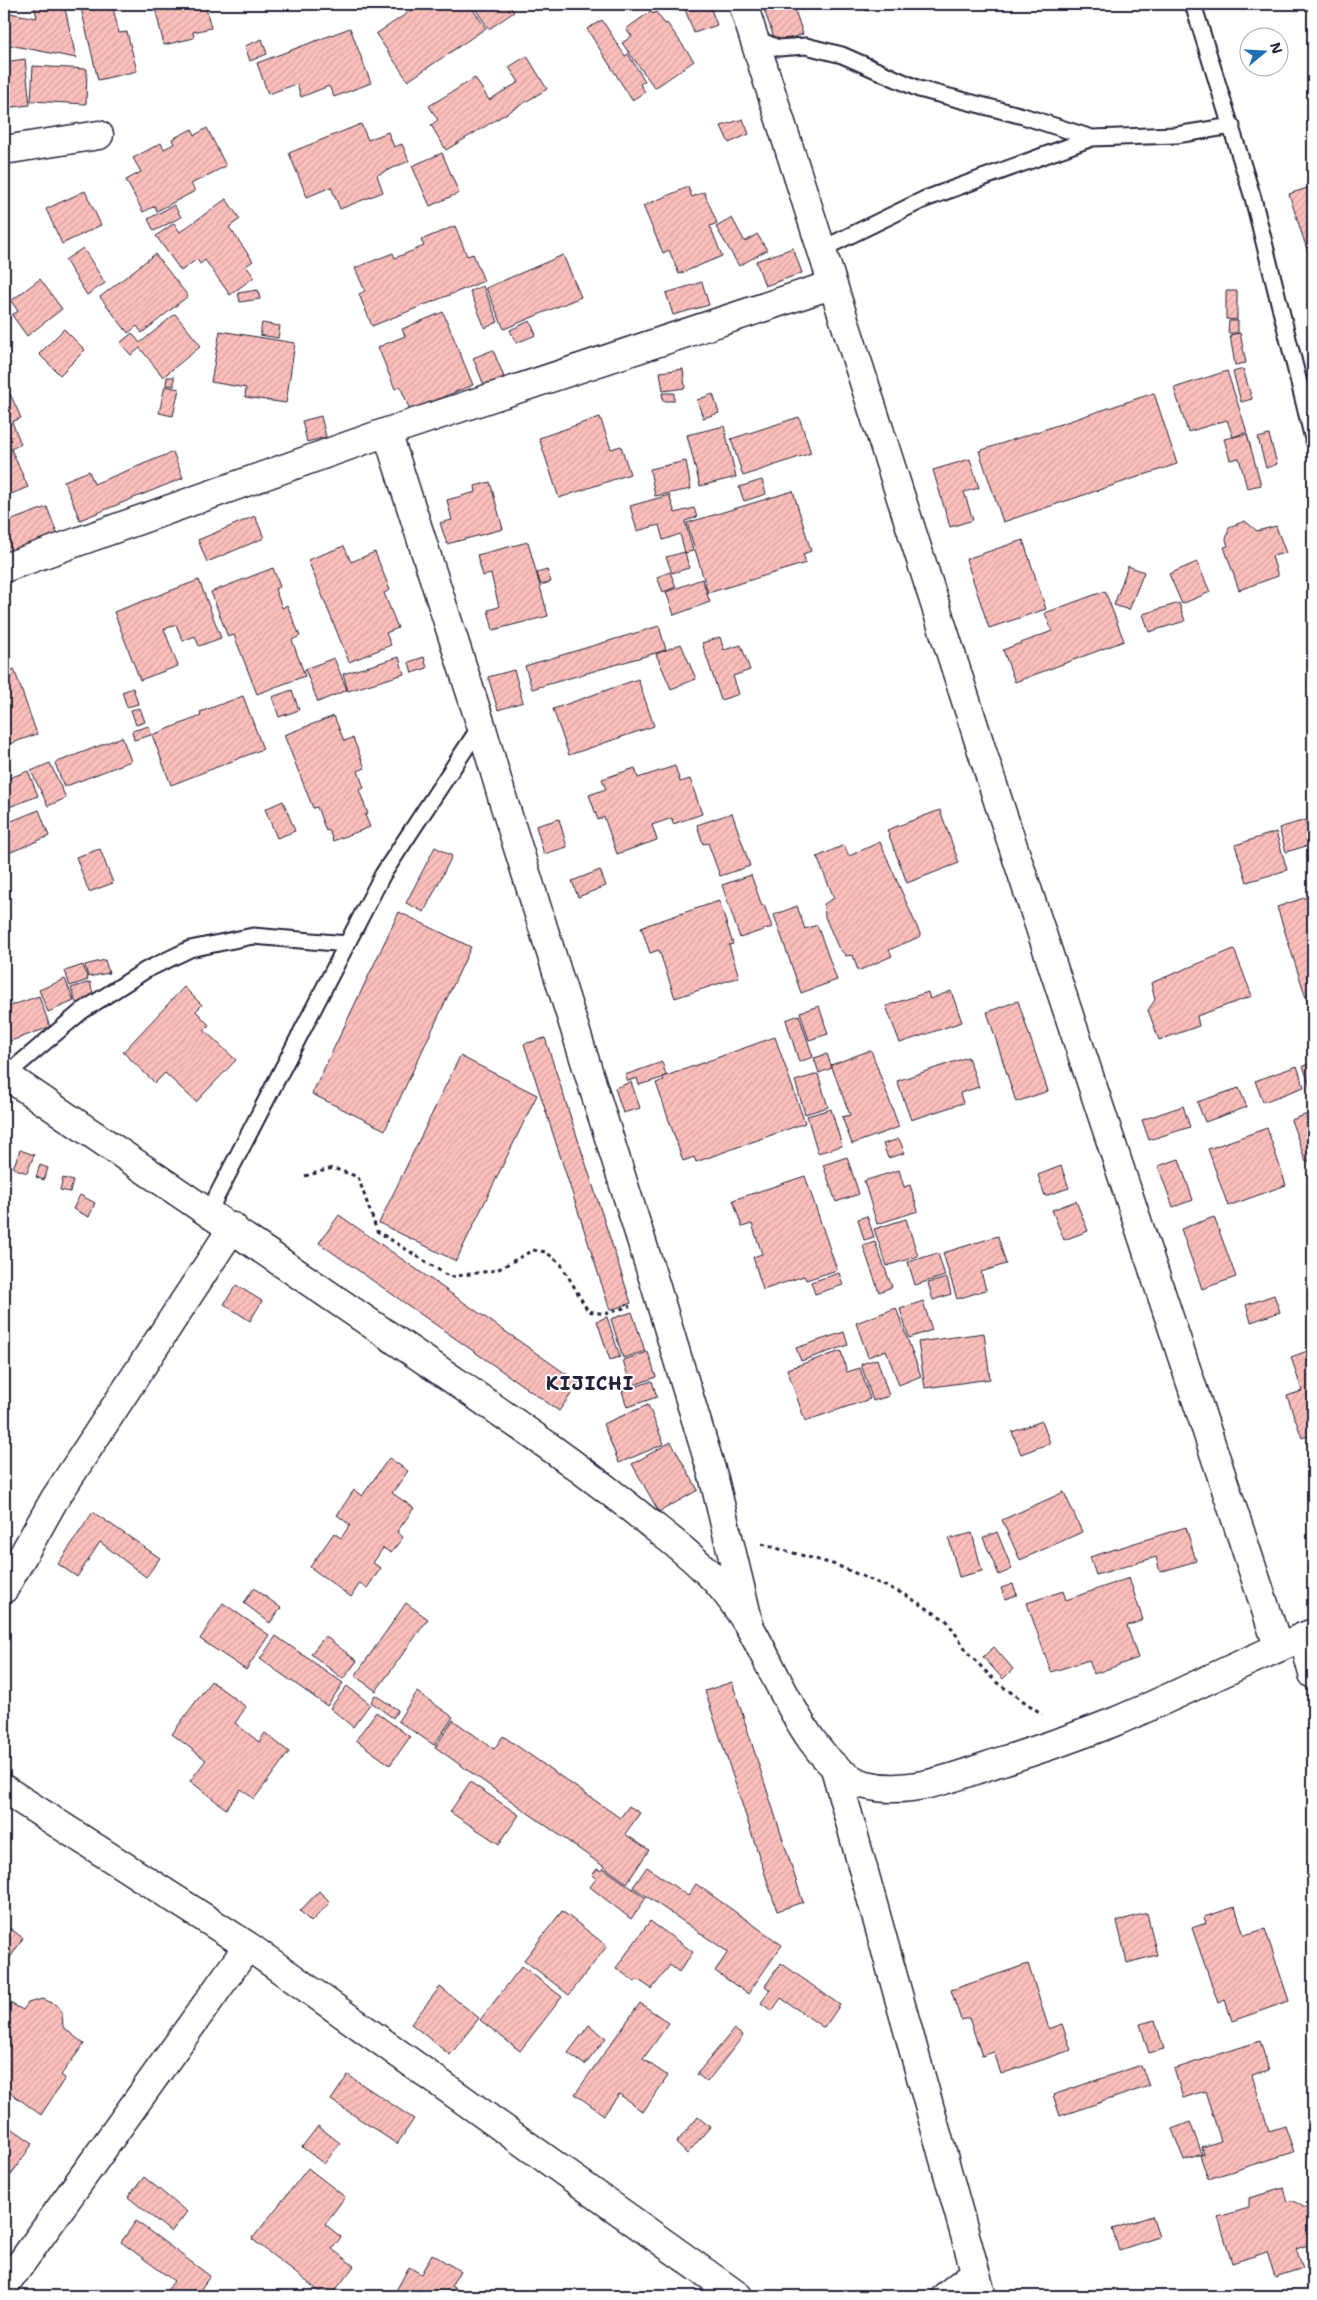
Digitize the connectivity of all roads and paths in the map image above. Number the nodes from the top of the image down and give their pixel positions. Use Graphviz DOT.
graph roads {
  1 [pos="743,4"];
  2 [pos="1193,4"];
  3 [pos="753,37"];
  4 [pos="1232,126"];
  5 [pos="99,135"];
  6 [pos="1092,138"];
  7 [pos="4,150"];
  8 [pos="820,250"];
  9 [pos="831,285"];
  10 [pos="387,432"];
  11 [pos="1313,439"];
  12 [pos="4,568"];
  13 [pos="482,725"];
  14 [pos="347,944"];
  15 [pos="5,1075"];
  16 [pos="305,1176"];
  17 [pos="208,1213"];
  18 [pos="233,1228"];
  19 [pos="655,1284"];
  20 [pos="728,1536"];
  21 [pos="4,1588"];
  22 [pos="750,1628"];
  23 [pos="1308,1635"];
  24 [pos="1278,1646"];
  25 [pos="1313,1674"];
  26 [pos="1072,1738"];
  27 [pos="835,1768"];
  28 [pos="4,1789"];
  29 [pos="248,1946"];
  30 [pos="979,2285"];
  31 [pos="4,2287"];
  32 [pos="738,2296"];
  33 [pos="946,2296"];
  1 -- 3 [label="street"];
  2 -- 4 [label="lane"];
  3 -- 6 [label="lane"];
  3 -- 8 [label="street"];
  4 -- 6 [label="lane"];
  4 -- 11 [label="lane"];
  5 -- 7 [label="street"];
  6 -- 8 [label="lane"];
  8 -- 9 [label="street"];
  9 -- 10 [label="street"];
  9 -- 24 [label="street"];
  10 -- 12 [label="street"];
  10 -- 13 [label="street"];
  13 -- 14 [label="lane"];
  13 -- 19 [label="street"];
  14 -- 15 [label="lane"];
  14 -- 17 [label="lane"];
  15 -- 17 [label="street"];
  16 -- 19 [label="path"];
  17 -- 18 [label="street"];
  18 -- 21 [label="street"];
  18 -- 22 [label="street"];
  19 -- 20 [label="street"];
  20 -- 22 [label="street"];
  20 -- 26 [label="path"];
  22 -- 27 [label="street"];
  23 -- 24 [label="street"];
  23 -- 25 [label="street"];
  24 -- 26 [label="street"];
  26 -- 27 [label="street"];
  27 -- 30 [label="street"];
  28 -- 29 [label="street"];
  29 -- 31 [label="street"];
  29 -- 32 [label="street"];
  30 -- 33 [label="street"];
}
